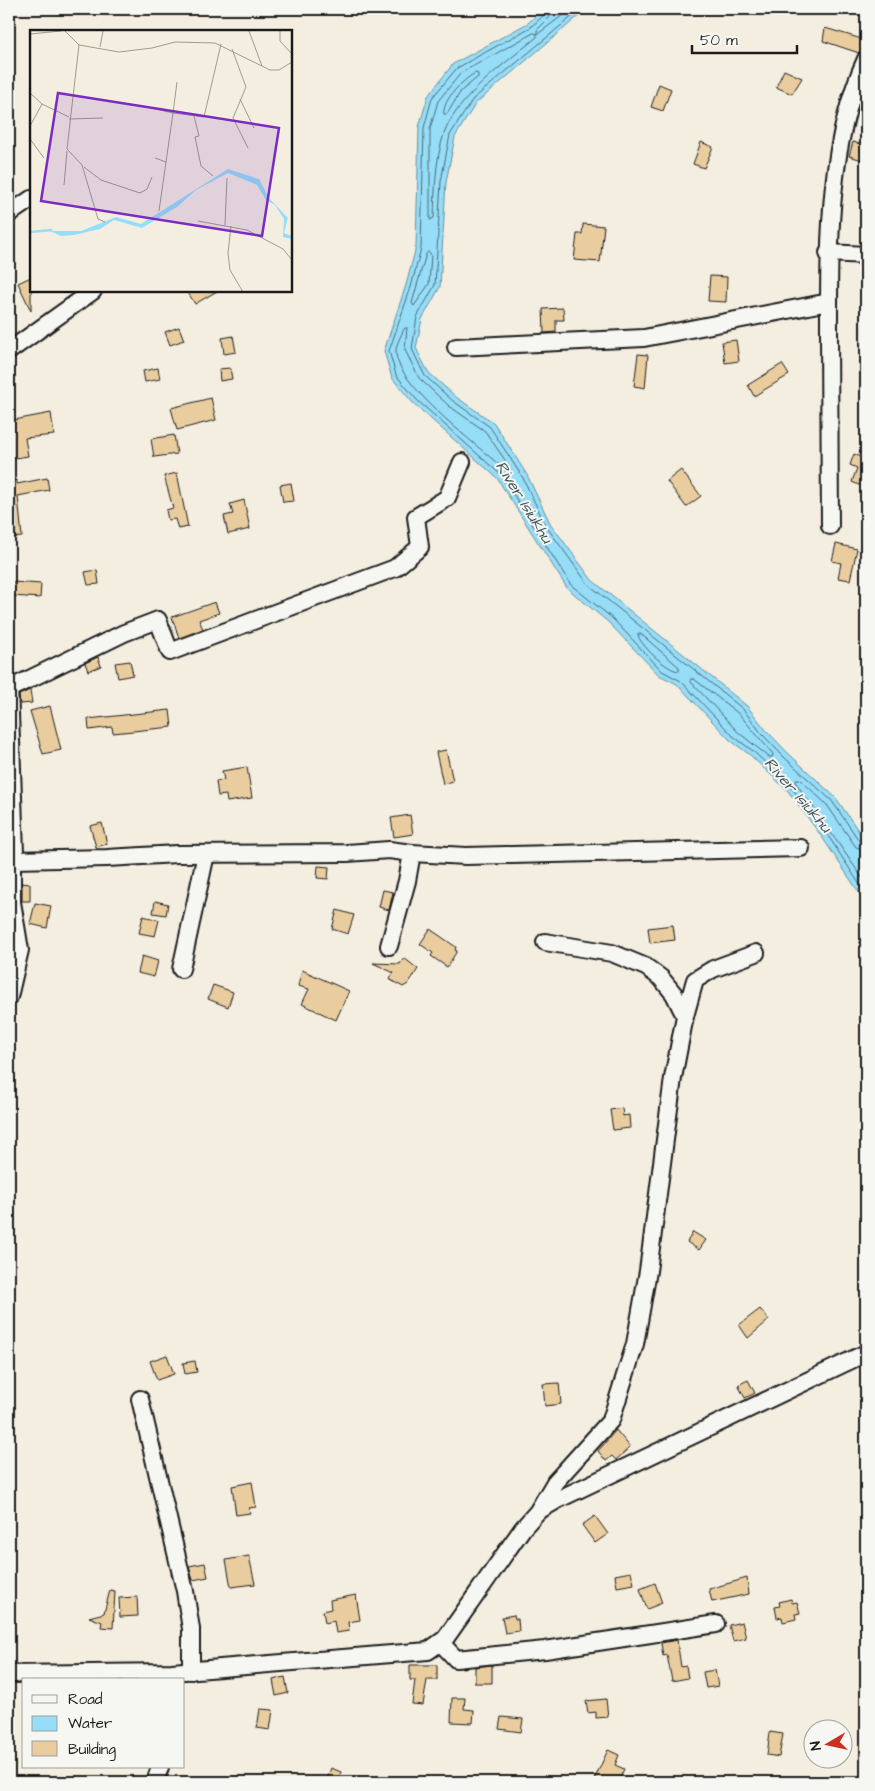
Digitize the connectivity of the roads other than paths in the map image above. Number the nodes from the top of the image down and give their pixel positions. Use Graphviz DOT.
graph roads {
  1 [pos="866,59"];
  2 [pos="30,200"];
  3 [pos="9,214"];
  4 [pos="828,253"];
  5 [pos="866,255"];
  6 [pos="92,292"];
  7 [pos="829,302"];
  8 [pos="456,347"];
  9 [pos="9,351"];
  10 [pos="462,462"];
  11 [pos="830,526"];
  12 [pos="9,685"];
  13 [pos="9,689"];
  14 [pos="801,848"];
  15 [pos="412,853"];
  16 [pos="206,854"];
  17 [pos="10,860"];
  18 [pos="545,942"];
  19 [pos="389,946"];
  20 [pos="756,953"];
  21 [pos="181,969"];
  22 [pos="9,997"];
  23 [pos="685,1016"];
  24 [pos="866,1353"];
  25 [pos="140,1399"];
  26 [pos="538,1511"];
  27 [pos="716,1624"];
  28 [pos="441,1643"];
  29 [pos="192,1670"];
  30 [pos="9,1674"];
  31 [pos="172,1676"];
  32 [pos="160,1768"];
  33 [pos="155,1782"];
  1 -- 4 [label="street"];
  2 -- 3 [label="street"];
  4 -- 5 [label="street"];
  4 -- 7 [label="street"];
  6 -- 9 [label="street"];
  7 -- 8 [label="street"];
  7 -- 11 [label="street"];
  10 -- 13 [label="street"];
  12 -- 13 [label="street"];
  13 -- 17 [label="street"];
  14 -- 15 [label="street"];
  15 -- 16 [label="street"];
  15 -- 19 [label="street"];
  16 -- 17 [label="street"];
  16 -- 21 [label="street"];
  17 -- 22 [label="street"];
  18 -- 23 [label="street"];
  20 -- 23 [label="street"];
  23 -- 26 [label="street"];
  24 -- 26 [label="street"];
  25 -- 29 [label="street"];
  26 -- 28 [label="street"];
  27 -- 28 [label="street"];
  28 -- 29 [label="street"];
  29 -- 31 [label="street"];
  30 -- 31 [label="street"];
  32 -- 33 [label="street"];
}
